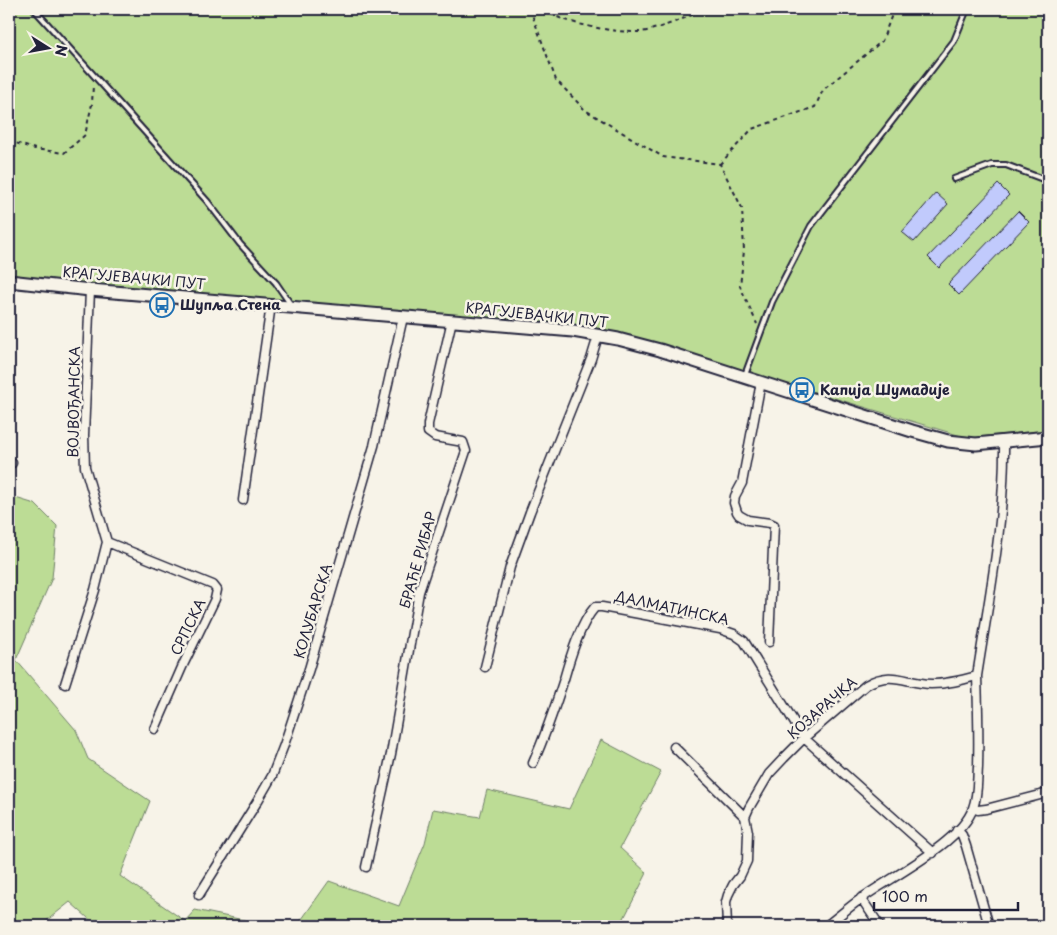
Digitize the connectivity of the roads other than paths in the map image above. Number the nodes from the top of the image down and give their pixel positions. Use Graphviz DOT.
graph roads {
  1 [pos="34,9"];
  2 [pos="967,9"];
  3 [pos="954,179"];
  4 [pos="1048,181"];
  5 [pos="9,281"];
  6 [pos="90,290"];
  7 [pos="271,305"];
  8 [pos="292,307"];
  9 [pos="403,317"];
  10 [pos="452,320"];
  11 [pos="598,336"];
  12 [pos="745,377"];
  13 [pos="761,382"];
  14 [pos="1048,437"];
  15 [pos="1004,442"];
  16 [pos="243,500"];
  17 [pos="107,542"];
  18 [pos="769,642"];
  19 [pos="485,667"];
  20 [pos="977,676"];
  21 [pos="65,684"];
  22 [pos="154,729"];
  23 [pos="804,738"];
  24 [pos="674,747"];
  25 [pos="533,763"];
  26 [pos="1048,793"];
  27 [pos="974,808"];
  28 [pos="745,817"];
  29 [pos="957,830"];
  30 [pos="933,852"];
  31 [pos="366,867"];
  32 [pos="199,895"];
  33 [pos="861,898"];
  34 [pos="728,926"];
  35 [pos="826,926"];
  36 [pos="880,926"];
  37 [pos="989,926"];
  1 -- 8 [label="lane"];
  2 -- 12 [label="lane"];
  3 -- 4 [label="lane"];
  5 -- 6 [label="main road, КРАГУЈЕВАЧКИ ПУТ"];
  6 -- 7 [label="main road, КРАГУЈЕВАЧКИ ПУТ"];
  6 -- 17 [label="street, ВОЈВОЂАНСКА"];
  7 -- 8 [label="main road, КРАГУЈЕВАЧКИ ПУТ"];
  7 -- 16 [label="street"];
  8 -- 9 [label="main road, КРАГУЈЕВАЧКИ ПУТ"];
  9 -- 10 [label="main road, КРАГУЈЕВАЧКИ ПУТ"];
  9 -- 32 [label="street, КОЛУБАРСКА"];
  10 -- 11 [label="main road, КРАГУЈЕВАЧКИ ПУТ"];
  10 -- 31 [label="street, БРАЋЕ РИБАР"];
  11 -- 12 [label="main road, КРАГУЈЕВАЧКИ ПУТ"];
  11 -- 19 [label="street"];
  12 -- 13 [label="main road, КРАГУЈЕВАЧКИ ПУТ"];
  13 -- 15 [label="main road, КРАГУЈЕВАЧКИ ПУТ"];
  13 -- 18 [label="street"];
  14 -- 15 [label="main road, КРАГУЈЕВАЧКИ ПУТ"];
  15 -- 20 [label="street"];
  17 -- 21 [label="street"];
  17 -- 22 [label="street, СРПСКА"];
  20 -- 23 [label="street, КОЗАРАЧКА"];
  20 -- 27 [label="street"];
  23 -- 25 [label="street, ДАЛМАТИНСКА"];
  23 -- 28 [label="street, КОЗАРАЧКА"];
  23 -- 30 [label="street, ДАЛМАТИНСКА"];
  24 -- 28 [label="street"];
  26 -- 27 [label="street"];
  27 -- 29 [label="street"];
  28 -- 34 [label="street"];
  29 -- 30 [label="street"];
  29 -- 37 [label="street"];
  30 -- 33 [label="street"];
  33 -- 35 [label="street"];
  33 -- 36 [label="street"];
}
